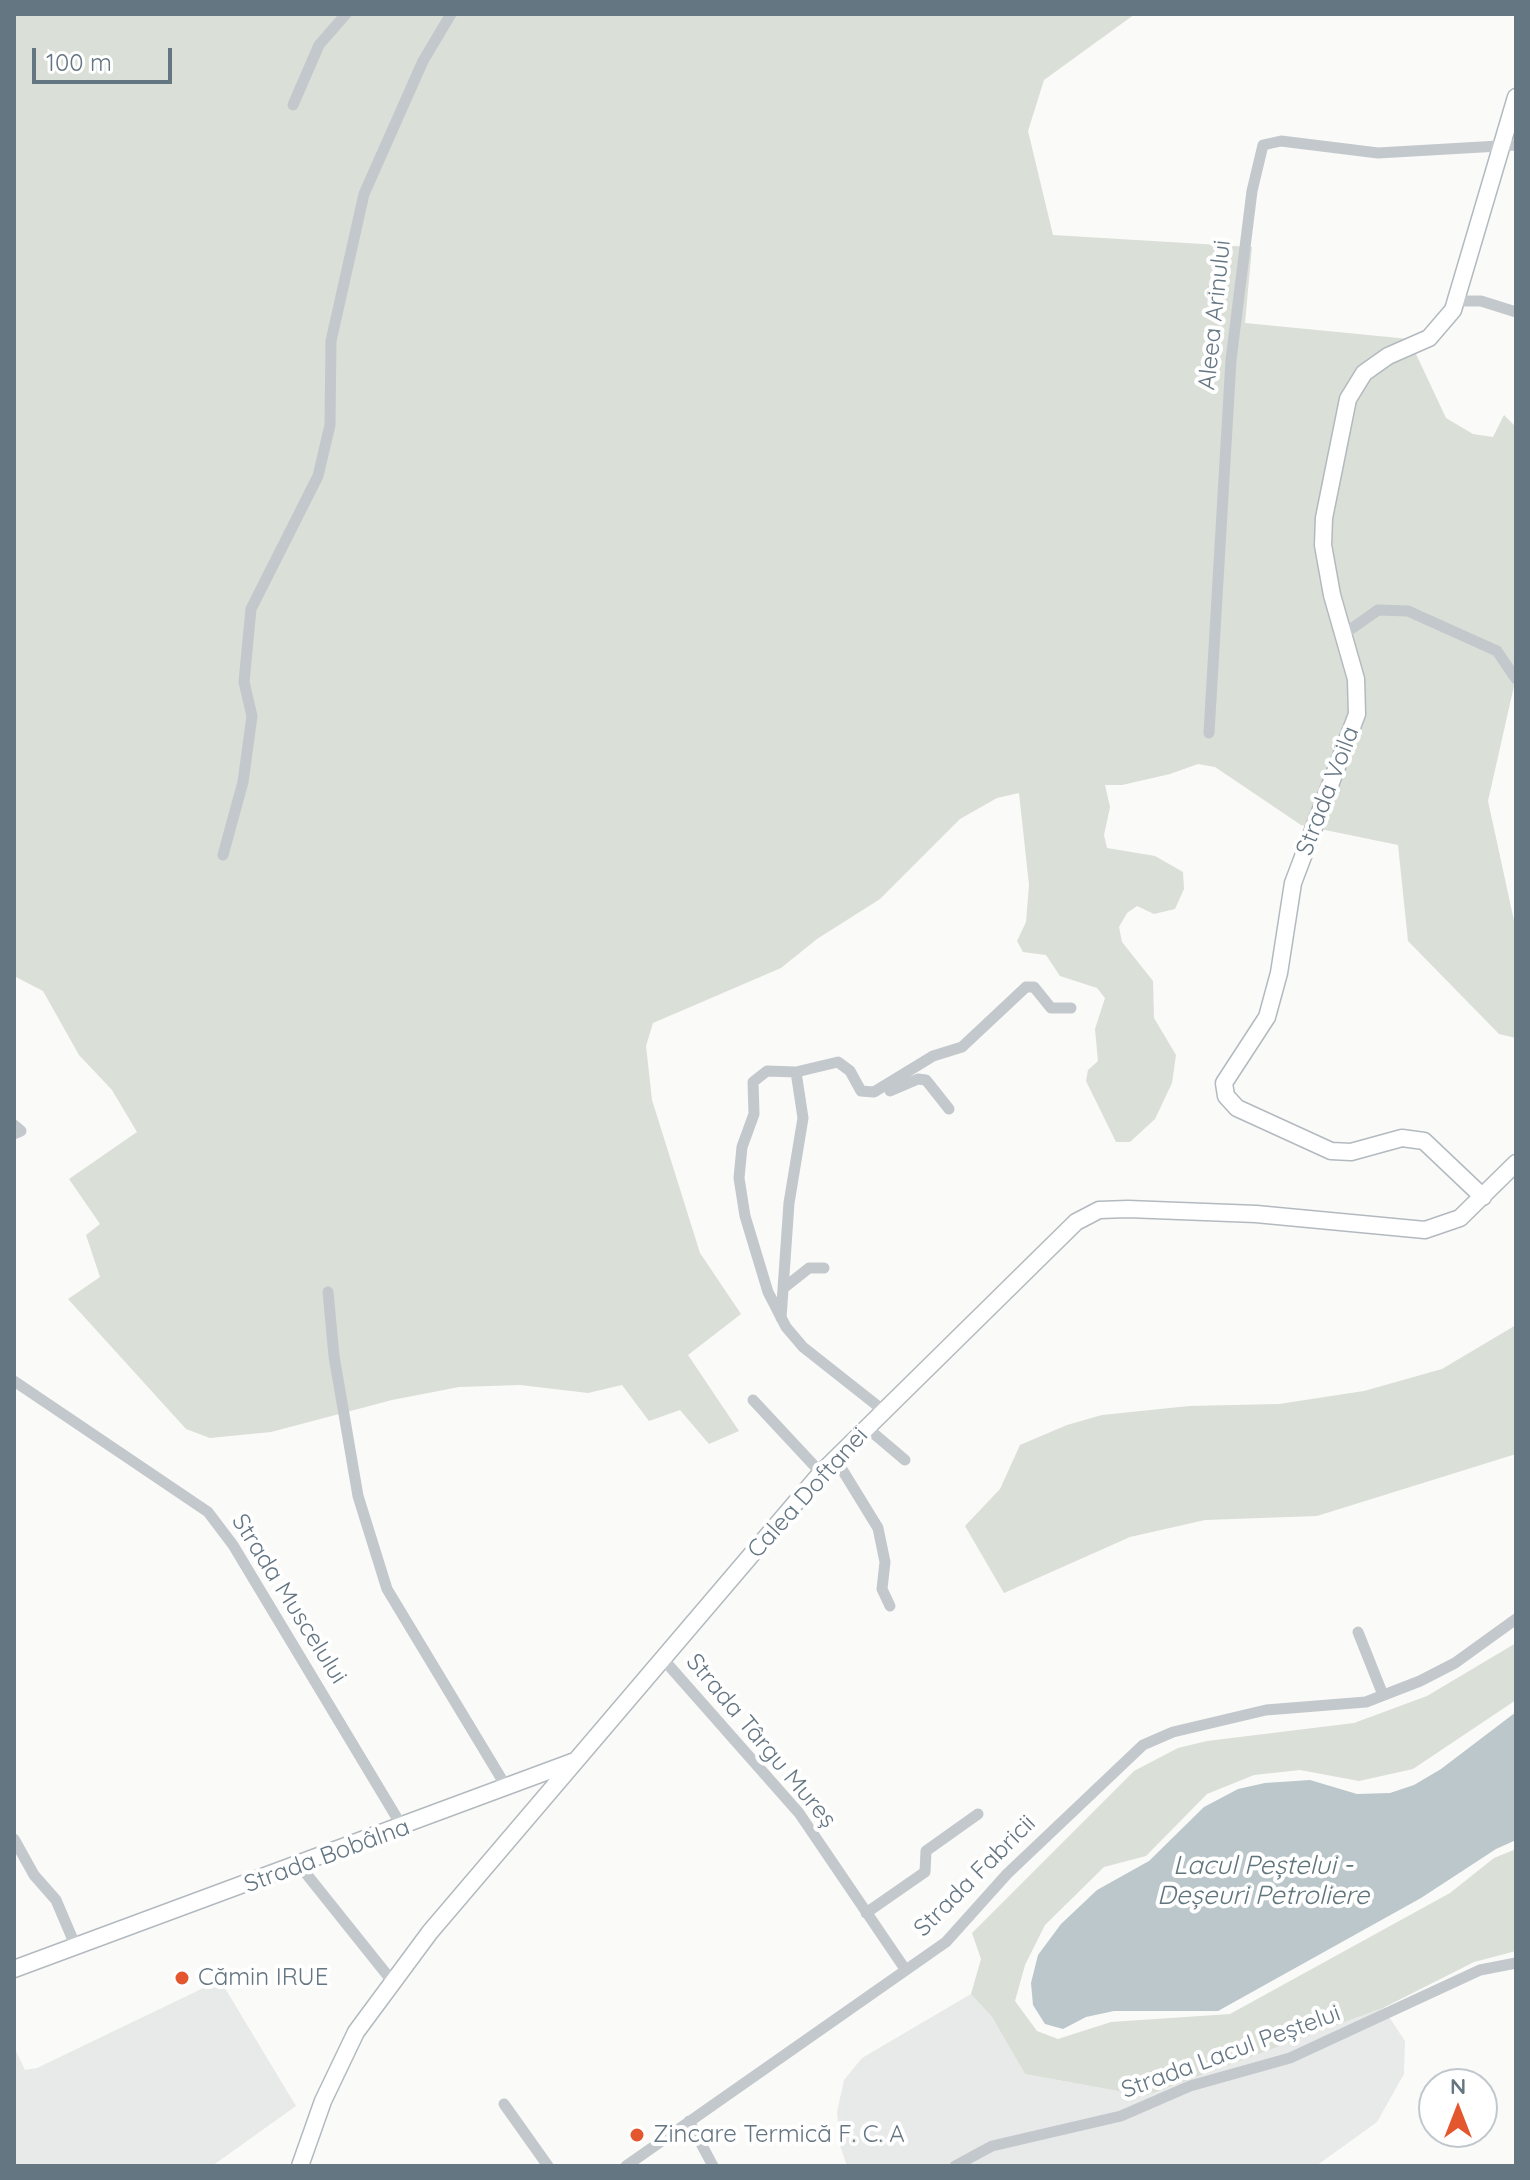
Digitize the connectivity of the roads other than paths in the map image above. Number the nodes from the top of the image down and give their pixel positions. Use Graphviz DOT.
graph roads {
  1 [pos="346,14"];
  2 [pos="451,14"];
  3 [pos="1516,97"];
  4 [pos="293,105"];
  5 [pos="1509,146"];
  6 [pos="1457,301"];
  7 [pos="1516,312"];
  8 [pos="1344,634"];
  9 [pos="1516,679"];
  10 [pos="1209,733"];
  11 [pos="223,855"];
  12 [pos="1071,1008"];
  13 [pos="796,1072"];
  14 [pos="874,1092"];
  15 [pos="949,1109"];
  16 [pos="1516,1163"];
  17 [pos="1483,1197"];
  18 [pos="824,1268"];
  19 [pos="785,1287"];
  20 [pos="328,1292"];
  21 [pos="781,1318"];
  22 [pos="14,1381"];
  23 [pos="753,1400"];
  24 [pos="884,1411"];
  25 [pos="866,1427"];
  26 [pos="835,1458"];
  27 [pos="905,1460"];
  28 [pos="821,1473"];
  29 [pos="890,1606"];
  30 [pos="1516,1619"];
  31 [pos="1358,1632"];
  32 [pos="664,1660"];
  33 [pos="1383,1695"];
  34 [pos="577,1761"];
  35 [pos="507,1788"];
  36 [pos="978,1814"];
  37 [pos="403,1828"];
  38 [pos="14,1839"];
  39 [pos="300,1866"];
  40 [pos="866,1913"];
  41 [pos="76,1947"];
  42 [pos="1516,1963"];
  43 [pos="14,1969"];
  44 [pos="905,1969"];
  45 [pos="392,1981"];
  46 [pos="504,2104"];
  47 [pos="689,2121"];
  48 [pos="300,2166"];
  49 [pos="548,2166"];
  50 [pos="626,2166"];
  51 [pos="713,2166"];
  52 [pos="955,2166"];
  1 -- 4 [label="street"];
  2 -- 11 [label="street"];
  3 -- 5 [label="main road, Strada Voila"];
  5 -- 6 [label="main road, Strada Voila"];
  5 -- 10 [label="street, Aleea Arinului"];
  6 -- 7 [label="street"];
  6 -- 8 [label="main road, Strada Voila"];
  8 -- 9 [label="street"];
  8 -- 17 [label="main road, Strada Voila"];
  12 -- 14 [label="street"];
  13 -- 14 [label="street"];
  13 -- 19 [label="street"];
  13 -- 21 [label="street"];
  14 -- 15 [label="street"];
  16 -- 17 [label="main road, Calea Doftanei"];
  17 -- 24 [label="main road, Calea Doftanei"];
  18 -- 19 [label="street"];
  19 -- 21 [label="street"];
  20 -- 35 [label="street"];
  21 -- 24 [label="street"];
  22 -- 37 [label="street, Strada Muscelului"];
  23 -- 28 [label="street"];
  24 -- 25 [label="main road, Calea Doftanei"];
  25 -- 26 [label="main road, Calea Doftanei"];
  25 -- 27 [label="street"];
  26 -- 28 [label="main road, Calea Doftanei"];
  26 -- 29 [label="street"];
  28 -- 32 [label="main road, Calea Doftanei"];
  30 -- 33 [label="street, Strada Fabricii"];
  31 -- 33 [label="street"];
  32 -- 34 [label="main road, Calea Doftanei"];
  32 -- 40 [label="street, Strada Târgu Mureș"];
  33 -- 44 [label="street, Strada Fabricii"];
  34 -- 35 [label="main road, Strada Bobâlna"];
  34 -- 45 [label="main road, Calea Doftanei"];
  35 -- 37 [label="main road, Strada Bobâlna"];
  36 -- 40 [label="street"];
  37 -- 39 [label="main road, Strada Bobâlna"];
  38 -- 41 [label="street"];
  39 -- 41 [label="main road, Strada Bobâlna"];
  39 -- 45 [label="street"];
  40 -- 44 [label="street, Strada Târgu Mureș"];
  41 -- 43 [label="main road, Strada Bobâlna"];
  42 -- 52 [label="street, Strada Lacul Peștelui"];
  44 -- 47 [label="street, Strada Fabricii"];
  45 -- 48 [label="main road, Calea Doftanei"];
  46 -- 49 [label="street"];
  47 -- 50 [label="street, Strada Fabricii"];
  47 -- 51 [label="street"];
}
